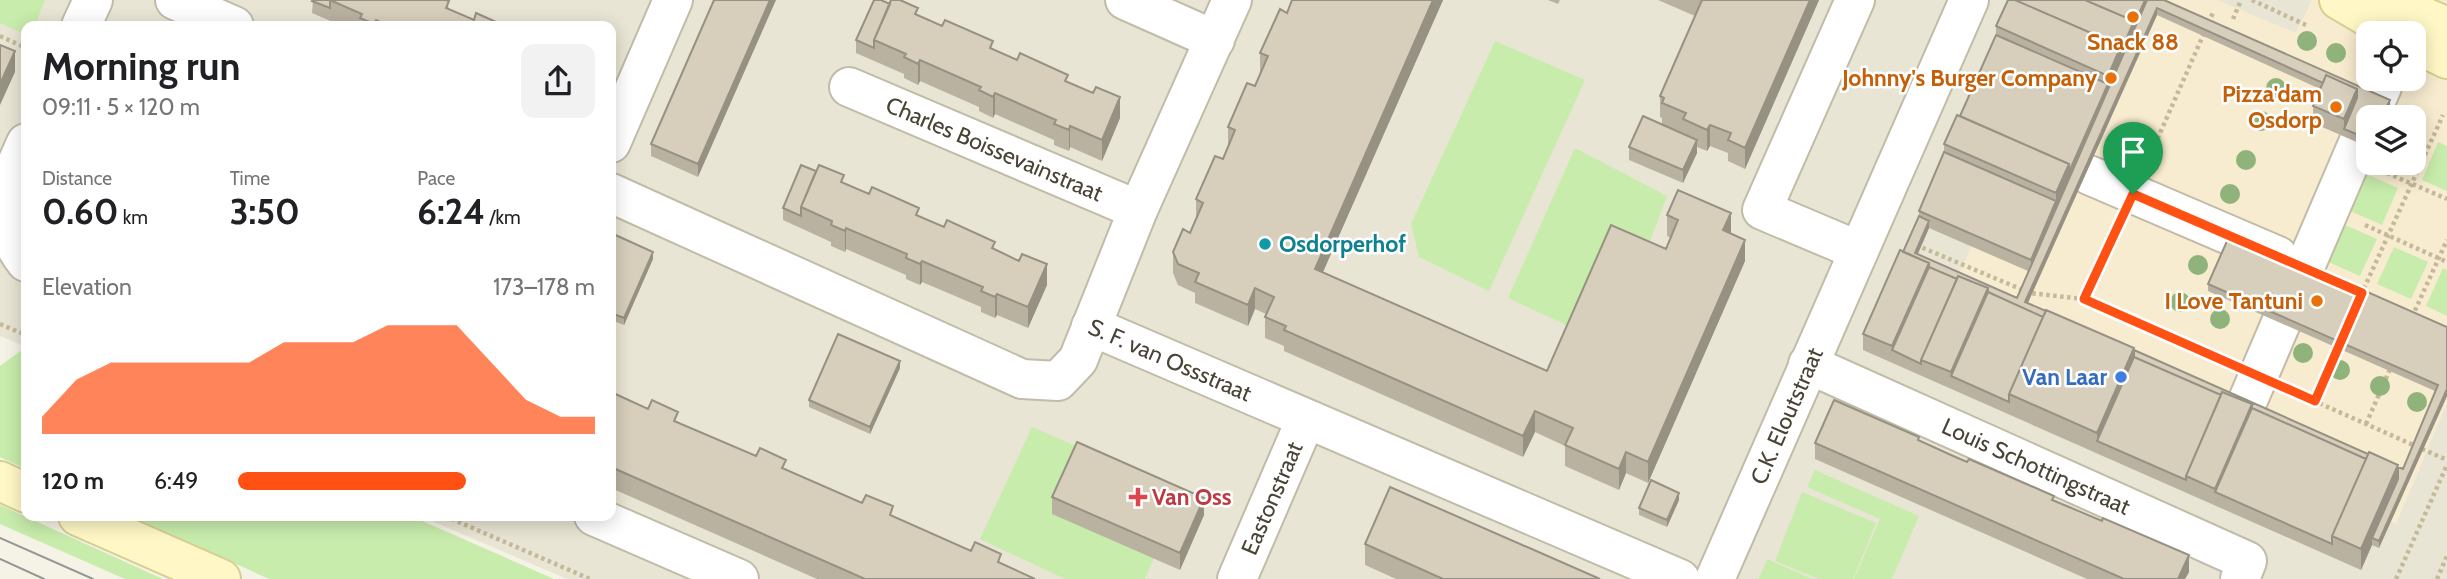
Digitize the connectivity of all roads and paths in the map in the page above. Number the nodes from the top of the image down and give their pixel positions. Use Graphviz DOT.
graph roads {
  1 [pos="93,0"];
  2 [pos="175,0"];
  3 [pos="1125,0"];
  4 [pos="1232,0"];
  5 [pos="1855,0"];
  6 [pos="1969,0"];
  7 [pos="2241,0"];
  8 [pos="2339,0"];
  9 [pos="2386,0"];
  10 [pos="671,1"];
  11 [pos="2214,11"];
  12 [pos="2233,19"];
  13 [pos="82,21"];
  14 [pos="223,21"];
  15 [pos="2375,21"];
  16 [pos="2447,27"];
  17 [pos="0,36"];
  18 [pos="1215,40"];
  19 [pos="21,46"];
  20 [pos="2426,48"];
  21 [pos="2447,59"];
  22 [pos="849,87"];
  23 [pos="2443,115"];
  24 [pos="616,131"];
  25 [pos="2356,148"];
  26 [pos="21,151"];
  27 [pos="2352,157"];
  28 [pos="2089,175"];
  29 [pos="4,179"];
  30 [pos="2412,183"];
  31 [pos="2133,194"];
  32 [pos="616,195"];
  33 [pos="2447,200"];
  34 [pos="2329,209"];
  35 [pos="1138,210"];
  36 [pos="2388,236"];
  37 [pos="1863,238"];
  38 [pos="2447,240"];
  39 [pos="21,256"];
  40 [pos="2439,258"];
  41 [pos="2447,262"];
  42 [pos="2304,267"];
  43 [pos="2348,294"];
  44 [pos="2084,299"];
  45 [pos="0,324"];
  46 [pos="1091,326"];
  47 [pos="2408,327"];
  48 [pos="21,333"];
  49 [pos="2341,341"];
  50 [pos="2392,363"];
  51 [pos="1808,364"];
  52 [pos="2251,392"];
  53 [pos="2315,401"];
  54 [pos="1306,419"];
  55 [pos="2366,424"];
  56 [pos="2447,463"];
  57 [pos="0,481"];
  58 [pos="21,491"];
  59 [pos="89,521"];
  60 [pos="457,521"];
  61 [pos="606,521"];
  62 [pos="2447,556"];
  63 [pos="221,579"];
  64 [pos="590,579"];
  65 [pos="739,579"];
  66 [pos="1237,579"];
  67 [pos="1680,579"];
  68 [pos="1715,579"];
  69 [pos="2239,579"];
  70 [pos="2396,579"];
  71 [pos="2437,579"];
  1 -- 13 [label="street"];
  2 -- 14 [label="street"];
  3 -- 18 [label="street"];
  4 -- 18 [label="street"];
  5 -- 37 [label="street"];
  6 -- 37 [label="street, C.K. Eloutstraat"];
  7 -- 12 [label="path"];
  8 -- 15 [label="main road"];
  9 -- 16 [label="main road"];
  10 -- 24 [label="street"];
  11 -- 31 [label="path"];
  17 -- 19 [label="path"];
  18 -- 35 [label="street"];
  20 -- 21 [label="main road"];
  22 -- 35 [label="street, Charles Boissevainstraat"];
  23 -- 30 [label="path"];
  25 -- 27 [label="street"];
  26 -- 29 [label="street"];
  27 -- 30 [label="path"];
  27 -- 34 [label="street"];
  28 -- 31 [label="street"];
  29 -- 39 [label="street"];
  30 -- 33 [label="path"];
  30 -- 36 [label="path"];
  31 -- 42 [label="street"];
  31 -- 44 [label="path"];
  32 -- 46 [label="street, S. F. van Ossstraat"];
  34 -- 36 [label="path"];
  34 -- 42 [label="street"];
  35 -- 46 [label="street"];
  36 -- 40 [label="path"];
  36 -- 43 [label="path"];
  37 -- 44 [label="path"];
  37 -- 51 [label="street, C.K. Eloutstraat"];
  38 -- 40 [label="path"];
  40 -- 41 [label="path"];
  40 -- 47 [label="path"];
  42 -- 43 [label="street"];
  42 -- 52 [label="street"];
  44 -- 52 [label="path"];
  45 -- 48 [label="path"];
  46 -- 54 [label="street, S. F. van Ossstraat"];
  49 -- 53 [label="path"];
  50 -- 55 [label="path"];
  51 -- 68 [label="street, C.K. Eloutstraat"];
  51 -- 69 [label="street, Louis Schottingstraat"];
  52 -- 53 [label="path"];
  53 -- 55 [label="path"];
  54 -- 66 [label="street, Eastonstraat"];
  54 -- 67 [label="street, S. F. van Ossstraat"];
  55 -- 56 [label="path"];
  56 -- 70 [label="path"];
  57 -- 58 [label="main road"];
  59 -- 63 [label="main road"];
  60 -- 64 [label="path"];
  61 -- 65 [label="street"];
  62 -- 71 [label="path"];
}
